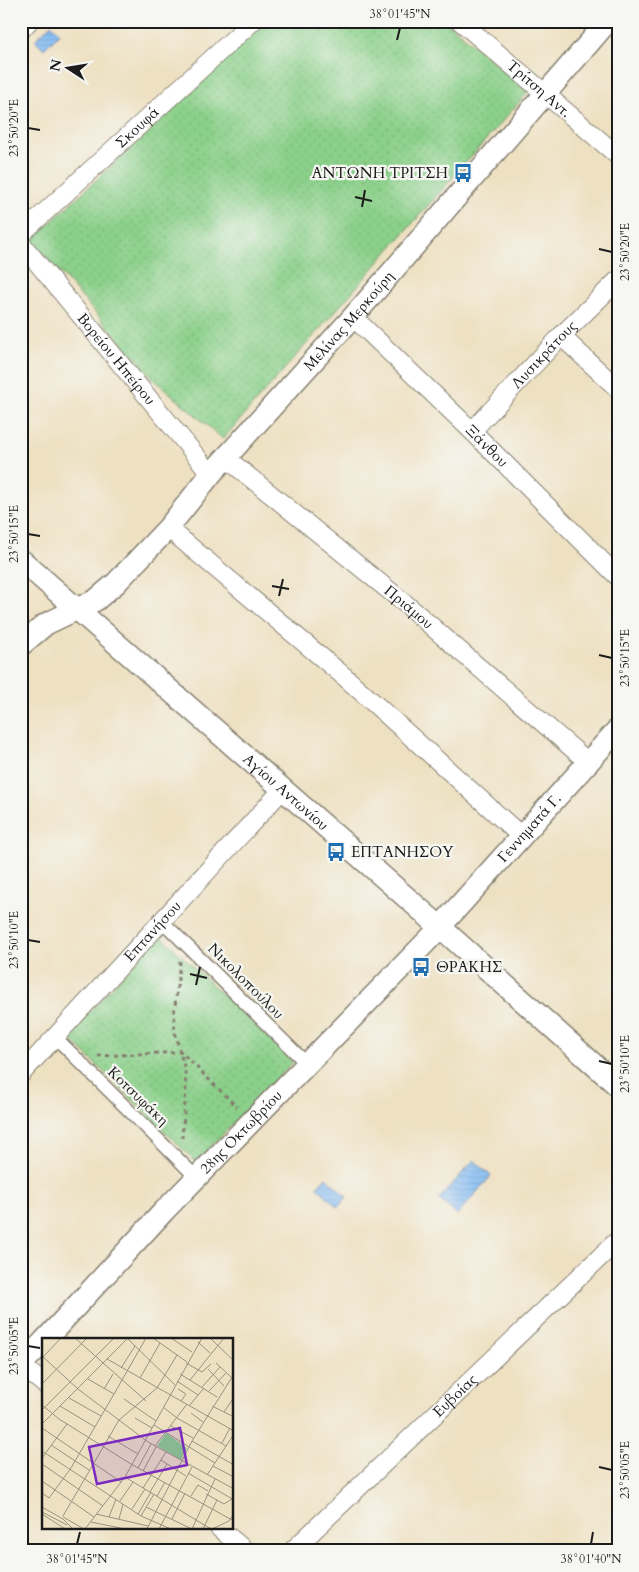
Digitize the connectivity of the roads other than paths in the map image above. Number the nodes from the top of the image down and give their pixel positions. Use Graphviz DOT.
graph roads {
  1 [pos="29,21"];
  2 [pos="253,21"];
  3 [pos="460,21"];
  4 [pos="608,21"];
  5 [pos="21,30"];
  6 [pos="546,93"];
  7 [pos="618,156"];
  8 [pos="21,234"];
  9 [pos="21,243"];
  10 [pos="618,280"];
  11 [pos="353,317"];
  12 [pos="561,336"];
  13 [pos="618,389"];
  14 [pos="472,431"];
  15 [pos="226,458"];
  16 [pos="211,474"];
  17 [pos="168,528"];
  18 [pos="21,560"];
  19 [pos="618,577"];
  20 [pos="77,608"];
  21 [pos="21,645"];
  22 [pos="618,730"];
  23 [pos="588,762"];
  24 [pos="283,789"];
  25 [pos="521,836"];
  26 [pos="162,921"];
  27 [pos="439,926"];
  28 [pos="55,1037"];
  29 [pos="307,1064"];
  30 [pos="21,1074"];
  31 [pos="618,1086"];
  32 [pos="197,1178"];
  33 [pos="618,1240"];
  34 [pos="46,1338"];
  35 [pos="42,1342"];
  36 [pos="21,1365"];
  37 [pos="42,1382"];
  38 [pos="221,1530"];
  39 [pos="246,1551"];
  40 [pos="292,1551"];
  1 -- 5 [label="street"];
  2 -- 8 [label="street, Σκουφά"];
  3 -- 6 [label="street, Τρίτση Αντ."];
  4 -- 6 [label="street, Μελίνας Μερκούρη"];
  6 -- 7 [label="street, Τρίτση Αντ."];
  6 -- 11 [label="street, Μελίνας Μερκούρη"];
  9 -- 16 [label="street, Βορείου Ηπείρου"];
  10 -- 12 [label="street, Λυσικράτους"];
  11 -- 14 [label="street, Ξάνθου"];
  11 -- 15 [label="street, Μελίνας Μερκούρη"];
  12 -- 13 [label="street"];
  12 -- 14 [label="street, Λυσικράτους"];
  14 -- 19 [label="street, Ξάνθου"];
  15 -- 16 [label="street, Μελίνας Μερκούρη"];
  15 -- 23 [label="street, Πριάμου"];
  16 -- 17 [label="street, Μελίνας Μερκούρη"];
  17 -- 20 [label="street, Μελίνας Μερκούρη"];
  17 -- 25 [label="street"];
  18 -- 20 [label="street, Αγίου Αντωνίου"];
  20 -- 21 [label="street, Μελίνας Μερκούρη"];
  20 -- 24 [label="street, Αγίου Αντωνίου"];
  22 -- 23 [label="street, Γεννηματά Γ."];
  23 -- 25 [label="street, Γεννηματά Γ."];
  24 -- 26 [label="street, Επτανήσου"];
  24 -- 27 [label="street, Αγίου Αντωνίου"];
  25 -- 27 [label="street, Γεννηματά Γ."];
  26 -- 28 [label="street, Επτανήσου"];
  26 -- 29 [label="street, Νικολοπούλου"];
  27 -- 29 [label="street, 28ης Οκτωβρίου"];
  27 -- 31 [label="street, Αγίου Αντωνίου"];
  28 -- 30 [label="street, Επτανήσου"];
  28 -- 32 [label="street, Κοτσυφάκη"];
  29 -- 32 [label="street, 28ης Οκτωβρίου"];
  32 -- 34 [label="street, 28ης Οκτωβρίου"];
  33 -- 40 [label="street, Ευβοίας"];
  35 -- 36 [label="street, 28ης Οκτωβρίου"];
  36 -- 37 [label="street"];
  38 -- 39 [label="street"];
}
